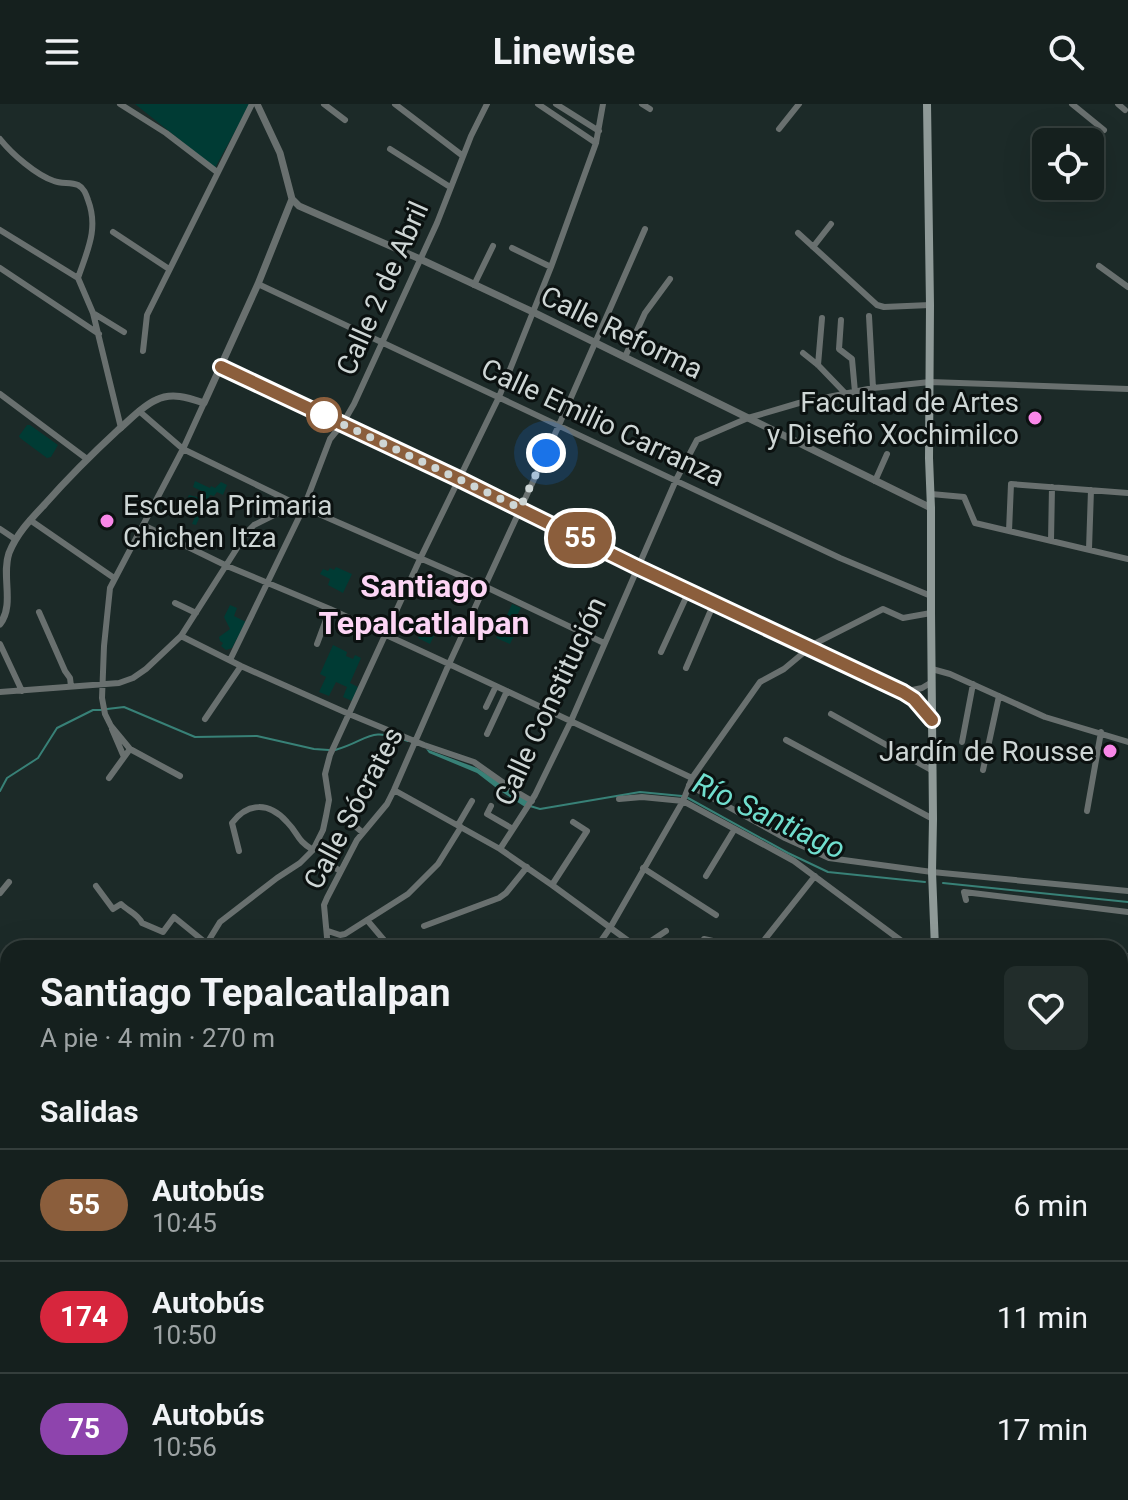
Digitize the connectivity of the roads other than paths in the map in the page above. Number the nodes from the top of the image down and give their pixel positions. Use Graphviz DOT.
graph roads {
  1 [pos="120,104"];
  2 [pos="254,104"];
  3 [pos="324,104"];
  4 [pos="395,104"];
  5 [pos="538,104"];
  6 [pos="556,104"];
  7 [pos="603,104"];
  8 [pos="642,104"];
  9 [pos="799,104"];
  10 [pos="927,104"];
  11 [pos="1072,104"];
  12 [pos="1118,104"];
  13 [pos="485,105"];
  14 [pos="650,109"];
  15 [pos="1125,110"];
  16 [pos="345,120"];
  17 [pos="1102,128"];
  18 [pos="779,129"];
  19 [pos="599,131"];
  20 [pos="0,139"];
  21 [pos="596,143"];
  22 [pos="390,149"];
  23 [pos="463,156"];
  24 [pos="217,172"];
  25 [pos="450,187"];
  26 [pos="292,199"];
  27 [pos="831,224"];
  28 [pos="645,229"];
  29 [pos="0,230"];
  30 [pos="113,232"];
  31 [pos="798,233"];
  32 [pos="493,246"];
  33 [pos="813,247"];
  34 [pos="512,248"];
  35 [pos="420,259"];
  36 [pos="1099,266"];
  37 [pos="551,267"];
  38 [pos="0,268"];
  39 [pos="169,269"];
  40 [pos="78,278"];
  41 [pos="670,279"];
  42 [pos="258,284"];
  43 [pos="474,285"];
  44 [pos="1128,287"];
  45 [pos="930,305"];
  46 [pos="533,312"];
  47 [pos="93,313"];
  48 [pos="869,316"];
  49 [pos="822,318"];
  50 [pos="841,320"];
  51 [pos="124,332"];
  52 [pos="99,334"];
  53 [pos="382,342"];
  54 [pos="596,343"];
  55 [pos="143,351"];
  56 [pos="803,353"];
  57 [pos="625,357"];
  58 [pos="818,365"];
  59 [pos="221,367"];
  60 [pos="930,382"];
  61 [pos="873,388"];
  62 [pos="1128,389"];
  63 [pos="855,392"];
  64 [pos="845,393"];
  65 [pos="0,394"];
  66 [pos="499,397"];
  67 [pos="204,403"];
  68 [pos="139,411"];
  69 [pos="748,418"];
  70 [pos="343,423"];
  71 [pos="559,425"];
  72 [pos="121,428"];
  73 [pos="183,449"];
  74 [pos="887,454"];
  75 [pos="87,459"];
  76 [pos="459,479"];
  77 [pos="676,480"];
  78 [pos="875,481"];
  79 [pos="1052,487"];
  80 [pos="1091,490"];
  81 [pos="1128,493"];
  82 [pos="931,494"];
  83 [pos="296,504"];
  84 [pos="304,507"];
  85 [pos="520,508"];
  86 [pos="931,508"];
  87 [pos="30,520"];
  88 [pos="143,525"];
  89 [pos="0,529"];
  90 [pos="1009,531"];
  91 [pos="15,539"];
  92 [pos="1051,541"];
  93 [pos="1089,549"];
  94 [pos="420,559"];
  95 [pos="1128,559"];
  96 [pos="227,566"];
  97 [pos="637,567"];
  98 [pos="3,573"];
  99 [pos="114,578"];
  100 [pos="267,582"];
  101 [pos="484,586"];
  102 [pos="689,591"];
  103 [pos="931,596"];
  104 [pos="175,603"];
  105 [pos="714,603"];
  106 [pos="330,609"];
  107 [pos="39,612"];
  108 [pos="196,613"];
  109 [pos="931,613"];
  110 [pos="0,624"];
  111 [pos="385,634"];
  112 [pos="181,636"];
  113 [pos="604,643"];
  114 [pos="0,644"];
  115 [pos="317,644"];
  116 [pos="810,649"];
  117 [pos="661,652"];
  118 [pos="230,660"];
  119 [pos="449,664"];
  120 [pos="241,666"];
  121 [pos="686,668"];
  122 [pos="932,669"];
  123 [pos="932,682"];
  124 [pos="973,684"];
  125 [pos="103,685"];
  126 [pos="71,686"];
  127 [pos="496,686"];
  128 [pos="22,691"];
  129 [pos="507,691"];
  130 [pos="0,692"];
  131 [pos="903,692"];
  132 [pos="999,696"];
  133 [pos="486,707"];
  134 [pos="349,714"];
  135 [pos="831,714"];
  136 [pos="205,719"];
  137 [pos="932,720"];
  138 [pos="571,721"];
  139 [pos="111,726"];
  140 [pos="1101,732"];
  141 [pos="487,734"];
  142 [pos="786,740"];
  143 [pos="415,741"];
  144 [pos="962,742"];
  145 [pos="1128,742"];
  146 [pos="130,749"];
  147 [pos="124,757"];
  148 [pos="983,770"];
  149 [pos="933,771"];
  150 [pos="180,776"];
  151 [pos="109,778"];
  152 [pos="689,785"];
  153 [pos="394,790"];
  154 [pos="619,799"];
  155 [pos="683,800"];
  156 [pos="472,801"];
  157 [pos="531,801"];
  158 [pos="491,806"];
  159 [pos="1087,811"];
  160 [pos="933,819"];
  161 [pos="349,821"];
  162 [pos="573,822"];
  163 [pos="460,826"];
  164 [pos="513,829"];
  165 [pos="734,830"];
  166 [pos="362,832"];
  167 [pos="500,849"];
  168 [pos="313,850"];
  169 [pos="239,851"];
  170 [pos="329,865"];
  171 [pos="527,867"];
  172 [pos="643,868"];
  173 [pos="341,871"];
  174 [pos="932,872"];
  175 [pos="706,876"];
  176 [pos="815,876"];
  177 [pos="9,882"];
  178 [pos="552,885"];
  179 [pos="96,886"];
  180 [pos="1128,891"];
  181 [pos="0,893"];
  182 [pos="966,900"];
  183 [pos="1128,912"];
  184 [pos="716,915"];
  185 [pos="367,920"];
  186 [pos="424,926"];
  187 [pos="610,928"];
  188 [pos="328,931"];
  189 [pos="666,931"];
  190 [pos="898,939"];
  191 [pos="199,940"];
  192 [pos="209,940"];
  193 [pos="328,940"];
  194 [pos="384,940"];
  195 [pos="602,940"];
  196 [pos="627,940"];
  197 [pos="652,940"];
  198 [pos="764,940"];
  199 [pos="935,940"];
  1 -- 24 [label="street"];
  2 -- 24 [label="street"];
  2 -- 26 [label="street"];
  3 -- 16 [label="street"];
  4 -- 23 [label="street"];
  5 -- 21 [label="street"];
  6 -- 19 [label="street"];
  7 -- 19 [label="street"];
  8 -- 14 [label="street"];
  9 -- 18 [label="street"];
  10 -- 45 [label="main road"];
  11 -- 17 [label="street"];
  12 -- 15 [label="street"];
  13 -- 23 [label="street, Calle 2 de Abril"];
  19 -- 21 [label="street"];
  20 -- 40 [label="street"];
  21 -- 37 [label="street"];
  22 -- 25 [label="street"];
  23 -- 25 [label="street, Calle 2 de Abril"];
  24 -- 39 [label="street"];
  25 -- 35 [label="street, Calle 2 de Abril"];
  26 -- 35 [label="street, Calle Reforma"];
  26 -- 42 [label="street"];
  27 -- 33 [label="street"];
  28 -- 54 [label="street, Calle Sócrates"];
  29 -- 40 [label="street"];
  30 -- 39 [label="street"];
  31 -- 33 [label="street"];
  32 -- 43 [label="street"];
  33 -- 45 [label="street"];
  34 -- 37 [label="street"];
  35 -- 43 [label="street, Calle Reforma"];
  35 -- 53 [label="street, Calle 2 de Abril"];
  36 -- 44 [label="street"];
  37 -- 46 [label="street"];
  38 -- 52 [label="street"];
  39 -- 55 [label="street"];
  40 -- 47 [label="street"];
  41 -- 57 [label="street"];
  42 -- 53 [label="street, Calle Emilio Carranza"];
  42 -- 59 [label="street"];
  43 -- 46 [label="street, Calle Reforma"];
  45 -- 60 [label="main road"];
  46 -- 54 [label="street, Calle Reforma"];
  46 -- 66 [label="street"];
  47 -- 51 [label="street"];
  47 -- 52 [label="street"];
  48 -- 61 [label="street"];
  49 -- 58 [label="street"];
  50 -- 63 [label="street"];
  52 -- 72 [label="street"];
  53 -- 66 [label="street, Calle Emilio Carranza"];
  53 -- 70 [label="street, Calle 2 de Abril"];
  54 -- 57 [label="street, Calle Reforma"];
  54 -- 71 [label="street, Calle Sócrates"];
  56 -- 58 [label="street"];
  57 -- 69 [label="street, Calle Reforma"];
  58 -- 64 [label="street"];
  59 -- 67 [label="street"];
  59 -- 70 [label="street"];
  60 -- 61 [label="street, Calle Constitución"];
  60 -- 62 [label="street, Calle Constitución"];
  60 -- 82 [label="main road"];
  61 -- 63 [label="street, Calle Constitución"];
  63 -- 64 [label="street, Calle Constitución"];
  64 -- 69 [label="street, Calle Constitución"];
  65 -- 75 [label="street"];
  66 -- 71 [label="street, Calle Emilio Carranza"];
  66 -- 76 [label="street"];
  67 -- 68 [label="street"];
  67 -- 73 [label="street"];
  68 -- 72 [label="street"];
  68 -- 73 [label="street"];
  69 -- 77 [label="street, Calle Constitución"];
  69 -- 78 [label="street, Calle Reforma"];
  70 -- 76 [label="street"];
  70 -- 84 [label="street, Calle 2 de Abril"];
  71 -- 77 [label="street, Calle Emilio Carranza"];
  71 -- 85 [label="street, Calle Sócrates"];
  72 -- 75 [label="street"];
  73 -- 83 [label="street"];
  73 -- 88 [label="street"];
  74 -- 78 [label="street"];
  75 -- 87 [label="street"];
  76 -- 85 [label="street"];
  76 -- 94 [label="street"];
  77 -- 97 [label="street, Calle Constitución"];
  77 -- 103 [label="street, Calle Emilio Carranza"];
  78 -- 86 [label="street, Calle Reforma"];
  79 -- 80 [label="street"];
  79 -- 90 [label="street"];
  79 -- 92 [label="street"];
  80 -- 81 [label="street"];
  80 -- 93 [label="street"];
  82 -- 86 [label="main road"];
  82 -- 90 [label="street"];
  83 -- 84 [label="street"];
  83 -- 96 [label="street"];
  84 -- 94 [label="street"];
  84 -- 100 [label="street, Calle 2 de Abril"];
  85 -- 97 [label="street"];
  85 -- 101 [label="street, Calle Sócrates"];
  86 -- 103 [label="main road"];
  87 -- 91 [label="street"];
  87 -- 99 [label="street"];
  88 -- 96 [label="street"];
  88 -- 99 [label="street"];
  89 -- 91 [label="street"];
  90 -- 92 [label="street"];
  91 -- 98 [label="street"];
  92 -- 93 [label="street"];
  93 -- 95 [label="street"];
  94 -- 101 [label="street"];
  94 -- 111 [label="street"];
  96 -- 100 [label="street"];
  96 -- 108 [label="street"];
  97 -- 102 [label="street"];
  97 -- 113 [label="street, Calle Constitución"];
  98 -- 110 [label="street"];
  99 -- 125 [label="street"];
  100 -- 106 [label="street"];
  100 -- 118 [label="street, Calle 2 de Abril"];
  101 -- 113 [label="street"];
  101 -- 119 [label="street, Calle Sócrates"];
  102 -- 105 [label="street"];
  102 -- 117 [label="street"];
  103 -- 109 [label="main road"];
  104 -- 108 [label="street"];
  105 -- 116 [label="street"];
  105 -- 121 [label="street"];
  106 -- 111 [label="street"];
  106 -- 115 [label="street"];
  107 -- 126 [label="street"];
  108 -- 112 [label="street"];
  109 -- 116 [label="street"];
  109 -- 122 [label="main road"];
  111 -- 119 [label="street"];
  111 -- 134 [label="street"];
  112 -- 118 [label="street"];
  112 -- 125 [label="street"];
  113 -- 138 [label="street, Calle Constitución"];
  114 -- 128 [label="street"];
  116 -- 131 [label="street"];
  116 -- 152 [label="street"];
  118 -- 120 [label="street"];
  119 -- 127 [label="street"];
  119 -- 143 [label="street, Calle Sócrates"];
  120 -- 134 [label="street"];
  120 -- 136 [label="street"];
  122 -- 123 [label="main road"];
  122 -- 124 [label="street"];
  123 -- 131 [label="street"];
  123 -- 137 [label="main road"];
  124 -- 132 [label="street"];
  124 -- 144 [label="street"];
  125 -- 126 [label="street"];
  125 -- 139 [label="street"];
  126 -- 128 [label="street"];
  127 -- 129 [label="street"];
  127 -- 133 [label="street"];
  128 -- 130 [label="street"];
  129 -- 138 [label="street"];
  129 -- 141 [label="street"];
  131 -- 137 [label="street"];
  132 -- 140 [label="street"];
  132 -- 148 [label="street"];
  134 -- 143 [label="street"];
  134 -- 168 [label="street"];
  135 -- 149 [label="street"];
  137 -- 149 [label="main road"];
  138 -- 152 [label="street"];
  138 -- 157 [label="street, Calle Constitución"];
  139 -- 146 [label="street"];
  139 -- 147 [label="street"];
  140 -- 145 [label="street"];
  140 -- 159 [label="street"];
  142 -- 160 [label="street"];
  143 -- 153 [label="street, Calle Sócrates"];
  143 -- 157 [label="street"];
  146 -- 147 [label="street"];
  146 -- 150 [label="street"];
  147 -- 151 [label="street"];
  149 -- 160 [label="main road"];
  152 -- 155 [label="street"];
  152 -- 174 [label="street"];
  153 -- 163 [label="street"];
  153 -- 166 [label="street, Calle Sócrates"];
  154 -- 155 [label="street"];
  155 -- 165 [label="street"];
  155 -- 172 [label="street"];
  156 -- 163 [label="street"];
  157 -- 164 [label="street, Calle Constitución"];
  158 -- 164 [label="street"];
  160 -- 174 [label="main road"];
  161 -- 166 [label="street"];
  162 -- 178 [label="street"];
  163 -- 167 [label="street"];
  163 -- 185 [label="street"];
  164 -- 167 [label="street, Calle Constitución"];
  165 -- 175 [label="street"];
  165 -- 176 [label="street"];
  166 -- 173 [label="street, Calle Sócrates"];
  167 -- 171 [label="street"];
  168 -- 169 [label="street"];
  168 -- 192 [label="street"];
  170 -- 173 [label="street"];
  171 -- 178 [label="street"];
  171 -- 186 [label="street"];
  172 -- 184 [label="street"];
  172 -- 187 [label="street"];
  173 -- 188 [label="street, Calle Sócrates"];
  174 -- 180 [label="street"];
  174 -- 199 [label="main road"];
  176 -- 190 [label="street"];
  176 -- 198 [label="street"];
  177 -- 181 [label="street"];
  178 -- 187 [label="street"];
  179 -- 191 [label="street"];
  182 -- 183 [label="street"];
  185 -- 188 [label="street"];
  185 -- 194 [label="street"];
  187 -- 195 [label="street"];
  187 -- 196 [label="street"];
  188 -- 193 [label="street, Calle Sócrates"];
  189 -- 197 [label="street"];
}
